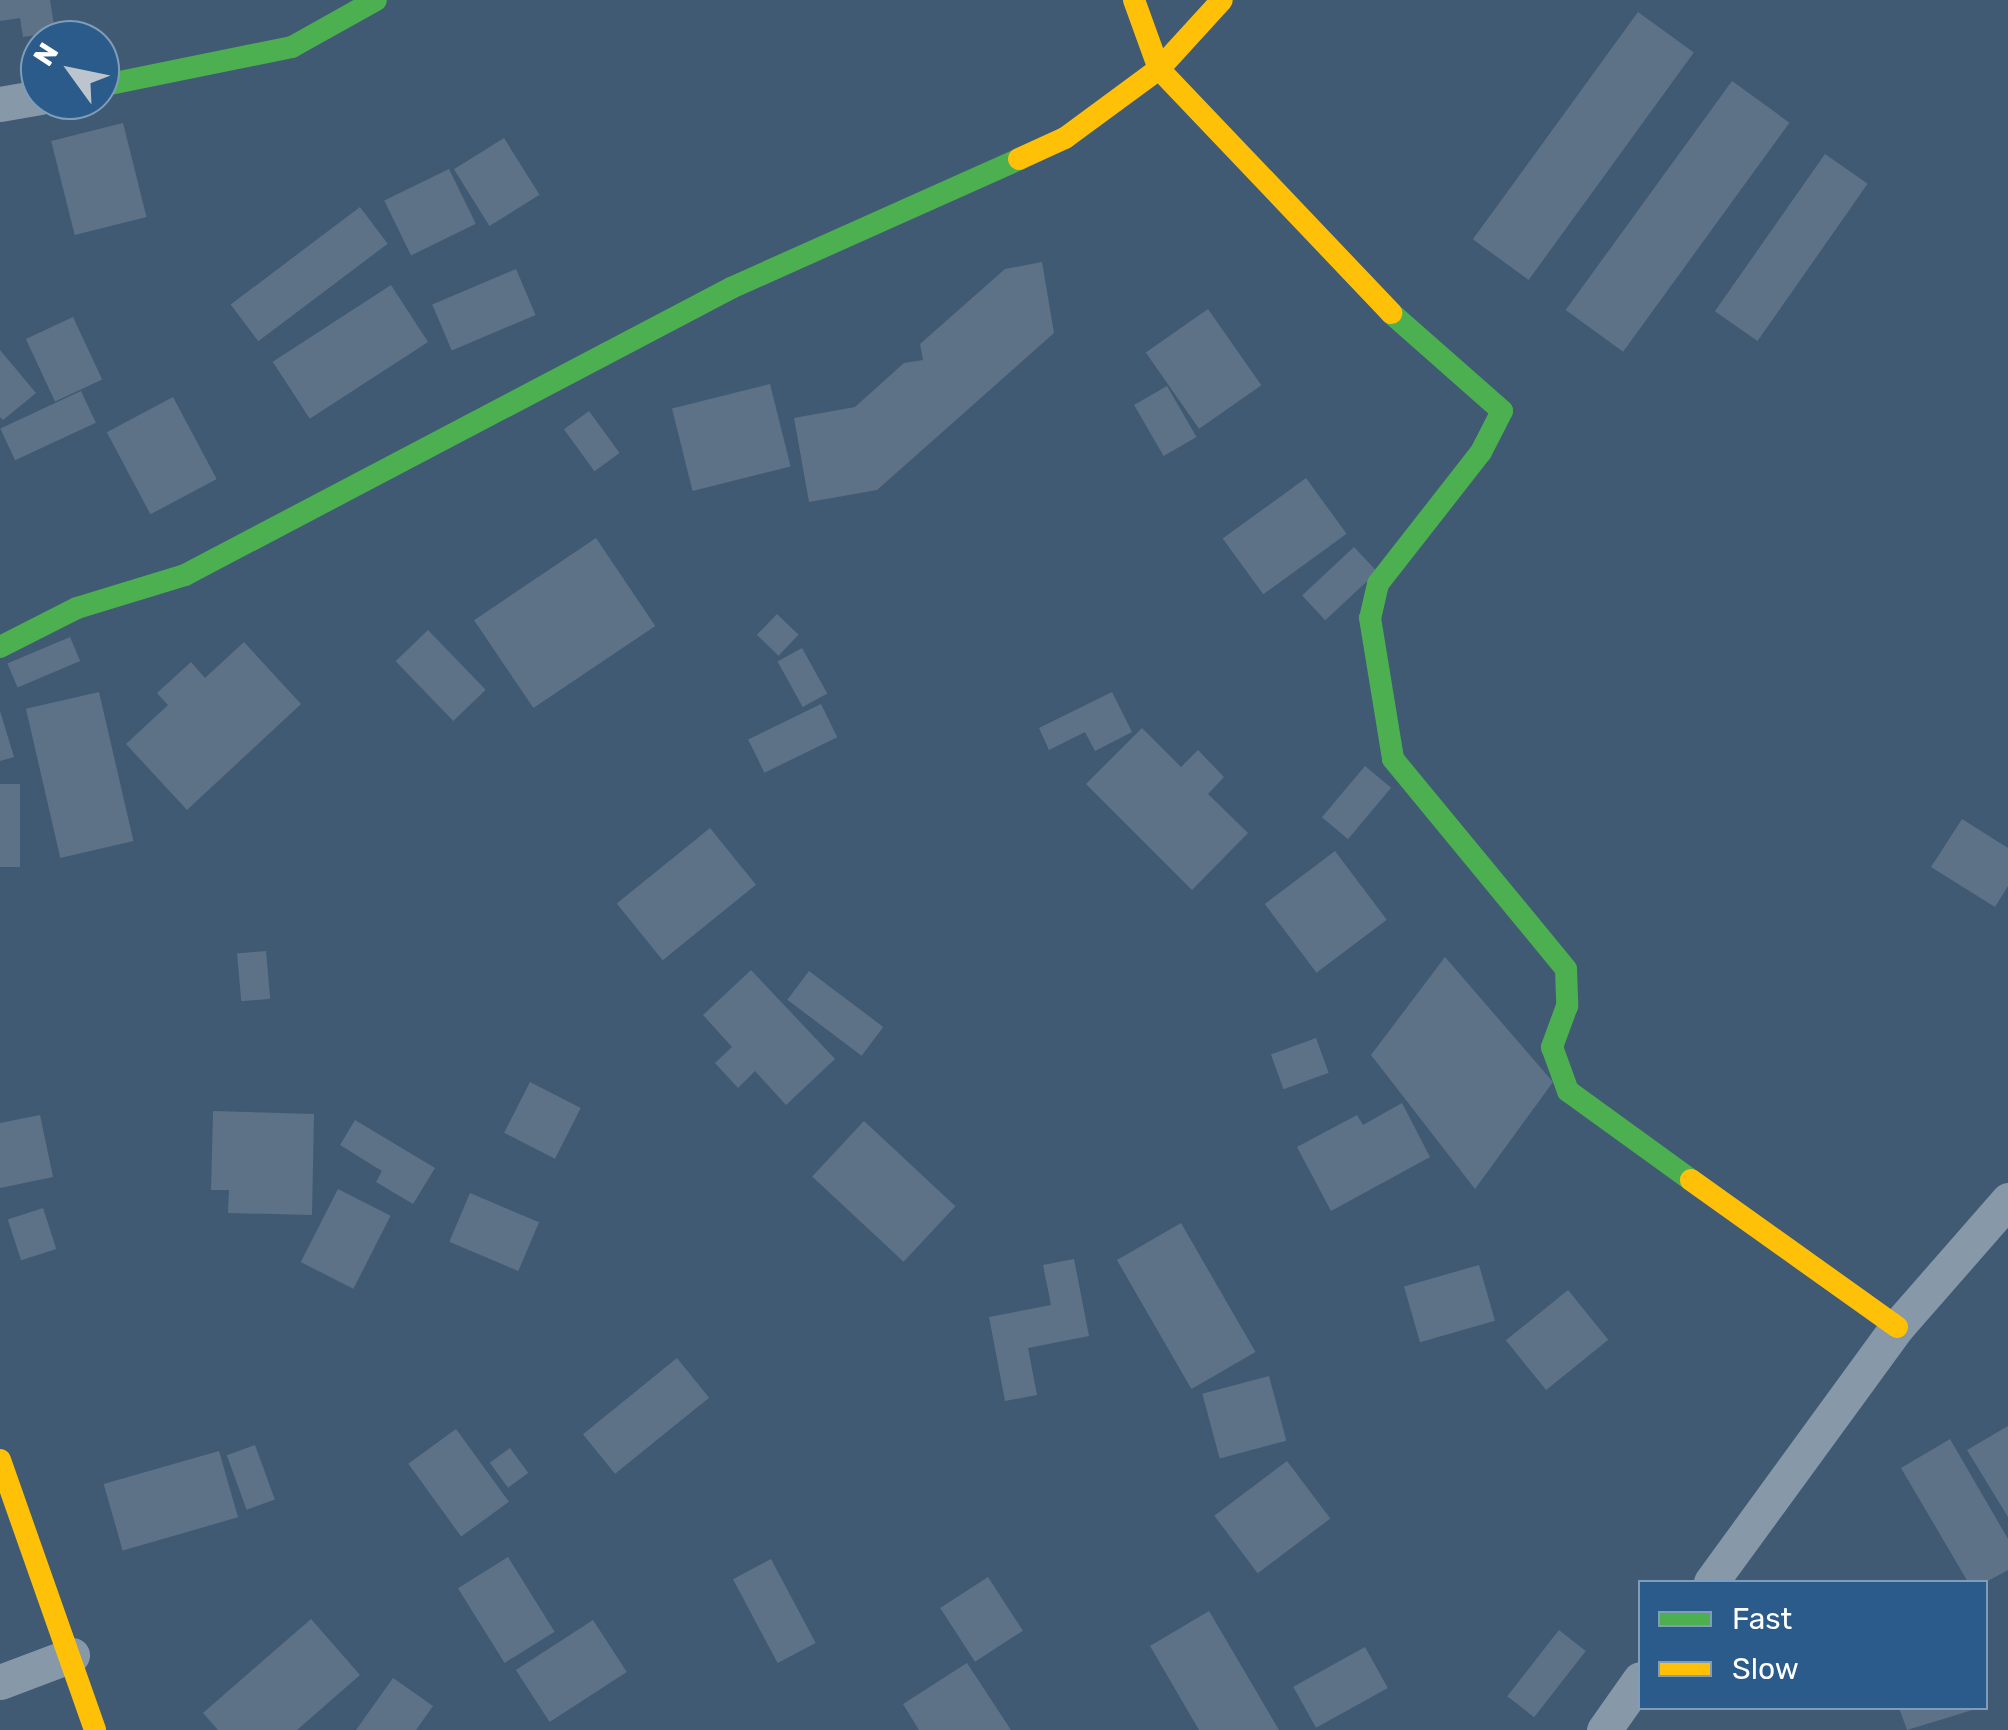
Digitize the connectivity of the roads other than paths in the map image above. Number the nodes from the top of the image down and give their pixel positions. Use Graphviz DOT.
graph roads {
  1 [pos="376,0"];
  2 [pos="1134,0"];
  3 [pos="1222,0"];
  4 [pos="1159,69"];
  5 [pos="120,82"];
  6 [pos="0,646"];
  7 [pos="2008,1200"];
  8 [pos="1897,1327"];
  9 [pos="0,1460"];
  10 [pos="1712,1580"];
  11 [pos="72,1655"];
  12 [pos="0,1682"];
  13 [pos="1638,1683"];
  14 [pos="95,1730"];
  15 [pos="1604,1730"];
  1 -- 5 [label="street"];
  2 -- 4 [label="street"];
  3 -- 4 [label="street"];
  4 -- 6 [label="street"];
  4 -- 8 [label="street"];
  7 -- 8 [label="street"];
  8 -- 10 [label="street"];
  9 -- 11 [label="street"];
  11 -- 12 [label="street"];
  11 -- 14 [label="street"];
  13 -- 15 [label="street"];
}
